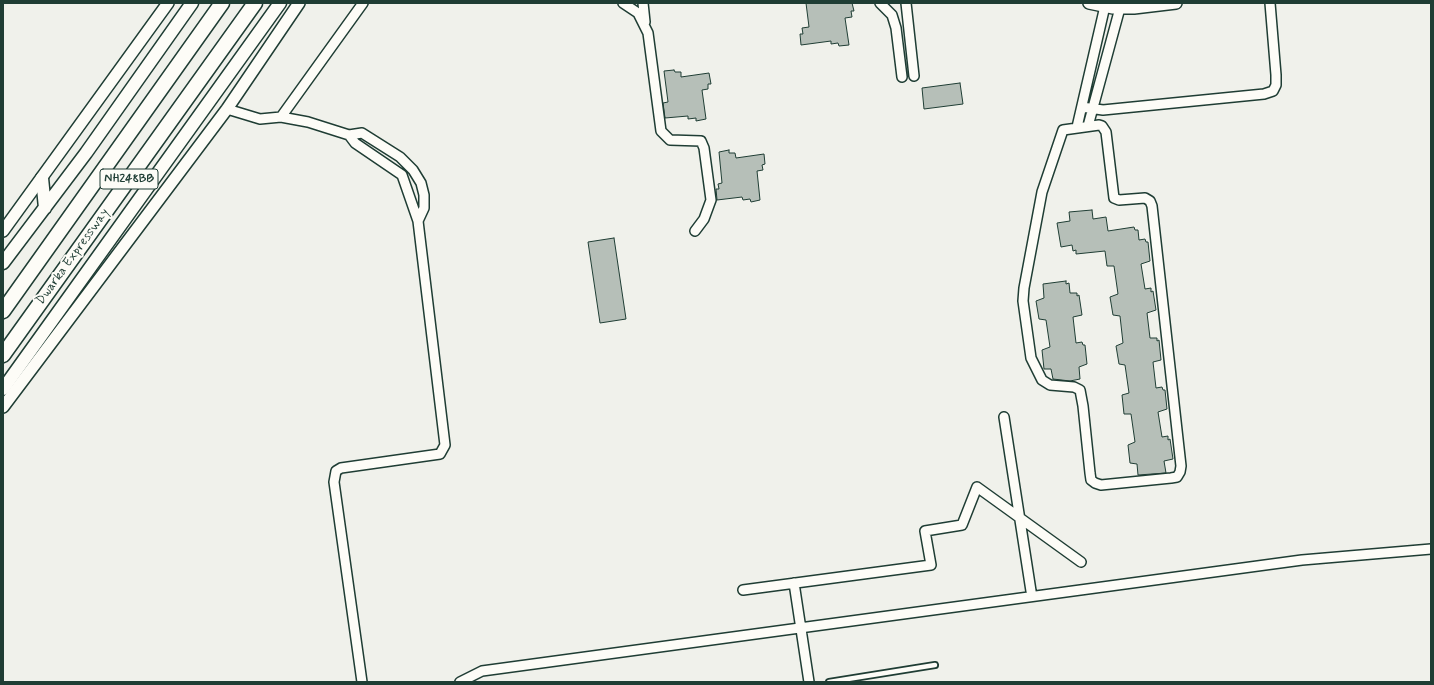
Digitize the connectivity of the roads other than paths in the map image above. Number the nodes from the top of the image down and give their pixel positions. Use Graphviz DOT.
graph roads {
  1 [pos="168,3"];
  2 [pos="192,3"];
  3 [pos="222,3"];
  4 [pos="255,3"];
  5 [pos="280,3"];
  6 [pos="299,3"];
  7 [pos="363,3"];
  8 [pos="623,3"];
  9 [pos="643,3"];
  10 [pos="880,3"];
  11 [pos="906,3"];
  12 [pos="1090,3"];
  13 [pos="1176,3"];
  14 [pos="1270,3"];
  15 [pos="1105,6"];
  16 [pos="1120,8"];
  17 [pos="645,25"];
  18 [pos="914,76"];
  19 [pos="902,77"];
  20 [pos="1082,108"];
  21 [pos="227,109"];
  22 [pos="1093,109"];
  23 [pos="281,117"];
  24 [pos="1088,126"];
  25 [pos="1077,127"];
  26 [pos="349,135"];
  27 [pos="42,178"];
  28 [pos="44,208"];
  29 [pos="418,221"];
  30 [pos="3,231"];
  31 [pos="695,231"];
  32 [pos="6,260"];
  33 [pos="3,311"];
  34 [pos="3,355"];
  35 [pos="3,389"];
  36 [pos="3,407"];
  37 [pos="1004,417"];
  38 [pos="1020,518"];
  39 [pos="1431,549"];
  40 [pos="1081,562"];
  41 [pos="794,583"];
  42 [pos="743,590"];
  43 [pos="1031,591"];
  44 [pos="801,628"];
  45 [pos="935,665"];
  46 [pos="362,682"];
  47 [pos="460,682"];
  48 [pos="809,682"];
  49 [pos="829,682"];
  1 -- 27 [label="street"];
  2 -- 28 [label="main road"];
  3 -- 33 [label="highway, Dwarka Expressway / NH248BB"];
  4 -- 34 [label="highway, Dwarka Expressway / NH248BB"];
  5 -- 35 [label="main road"];
  6 -- 21 [label="street"];
  7 -- 23 [label="street"];
  8 -- 17 [label="street"];
  9 -- 17 [label="street"];
  10 -- 19 [label="street"];
  11 -- 18 [label="street"];
  12 -- 15 [label="street"];
  13 -- 16 [label="street"];
  14 -- 22 [label="street"];
  15 -- 16 [label="street"];
  15 -- 20 [label="street"];
  16 -- 22 [label="street"];
  17 -- 31 [label="street"];
  20 -- 22 [label="street"];
  20 -- 25 [label="street"];
  21 -- 23 [label="street"];
  21 -- 36 [label="street"];
  22 -- 24 [label="street"];
  23 -- 26 [label="street"];
  24 -- 25 [label="street"];
  24 -- 25 [label="street"];
  26 -- 29 [label="street"];
  26 -- 29 [label="street"];
  27 -- 28 [label="main road"];
  27 -- 30 [label="street"];
  28 -- 32 [label="main road"];
  29 -- 46 [label="street"];
  37 -- 38 [label="street"];
  38 -- 40 [label="street"];
  38 -- 41 [label="street"];
  38 -- 43 [label="street"];
  39 -- 44 [label="street"];
  41 -- 42 [label="street"];
  41 -- 44 [label="street"];
  44 -- 47 [label="street"];
  44 -- 48 [label="street"];
  45 -- 49 [label="lane"];
}
